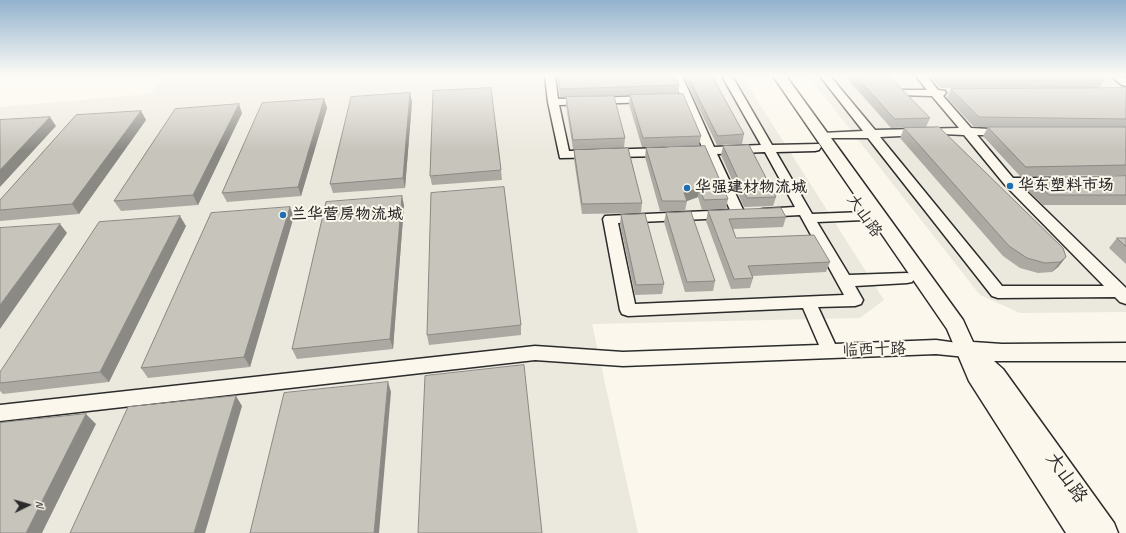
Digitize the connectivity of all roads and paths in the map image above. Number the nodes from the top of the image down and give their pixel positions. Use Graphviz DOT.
graph roads {
  1 [pos="595,101"];
  2 [pos="684,101"];
  3 [pos="741,101"];
  4 [pos="787,101"];
  5 [pos="794,101"];
  6 [pos="845,101"];
  7 [pos="911,101"];
  8 [pos="942,101"];
  9 [pos="554,102"];
  10 [pos="914,104"];
  11 [pos="931,120"];
  12 [pos="942,131"];
  13 [pos="968,132"];
  14 [pos="1015,132"];
  15 [pos="871,134"];
  16 [pos="818,141"];
  17 [pos="768,148"];
  18 [pos="710,150"];
  19 [pos="1064,181"];
  20 [pos="1010,182"];
  21 [pos="738,214"];
  22 [pos="805,215"];
  23 [pos="864,216"];
  24 [pos="907,278"];
  25 [pos="844,281"];
  26 [pos="1122,294"];
  27 [pos="808,302"];
  28 [pos="966,350"];
  29 [pos="830,351"];
  30 [pos="1126,352"];
  31 [pos="0,413"];
  32 [pos="1082,533"];
  33 [pos="1104,533"];
  1 -- 9 [label="street"];
  2 -- 18 [label="street"];
  3 -- 17 [label="street"];
  4 -- 16 [label="main road, 大山路"];
  5 -- 16 [label="main road, 大山路"];
  6 -- 15 [label="street"];
  7 -- 10 [label="street"];
  8 -- 13 [label="street"];
  9 -- 18 [label="street"];
  11 -- 12 [label="street"];
  12 -- 13 [label="street"];
  12 -- 15 [label="street"];
  13 -- 14 [label="street"];
  13 -- 20 [label="street"];
  15 -- 16 [label="street"];
  15 -- 26 [label="street"];
  16 -- 17 [label="street"];
  16 -- 23 [label="main road, 大山路"];
  16 -- 28 [label="main road, 大山路"];
  17 -- 18 [label="street"];
  17 -- 22 [label="street"];
  18 -- 21 [label="street"];
  19 -- 20 [label="street"];
  20 -- 26 [label="street"];
  21 -- 22 [label="street"];
  21 -- 27 [label="street"];
  22 -- 23 [label="street"];
  22 -- 25 [label="street"];
  23 -- 24 [label="main road, 大山路"];
  24 -- 25 [label="street"];
  24 -- 28 [label="main road, 大山路"];
  25 -- 27 [label="street"];
  27 -- 29 [label="street"];
  28 -- 29 [label="street, 临西十路"];
  28 -- 30 [label="main road, 临西十路"];
  28 -- 32 [label="main road, 大山路"];
  28 -- 33 [label="main road, 大山路"];
  29 -- 31 [label="street, 临西十路"];
}
